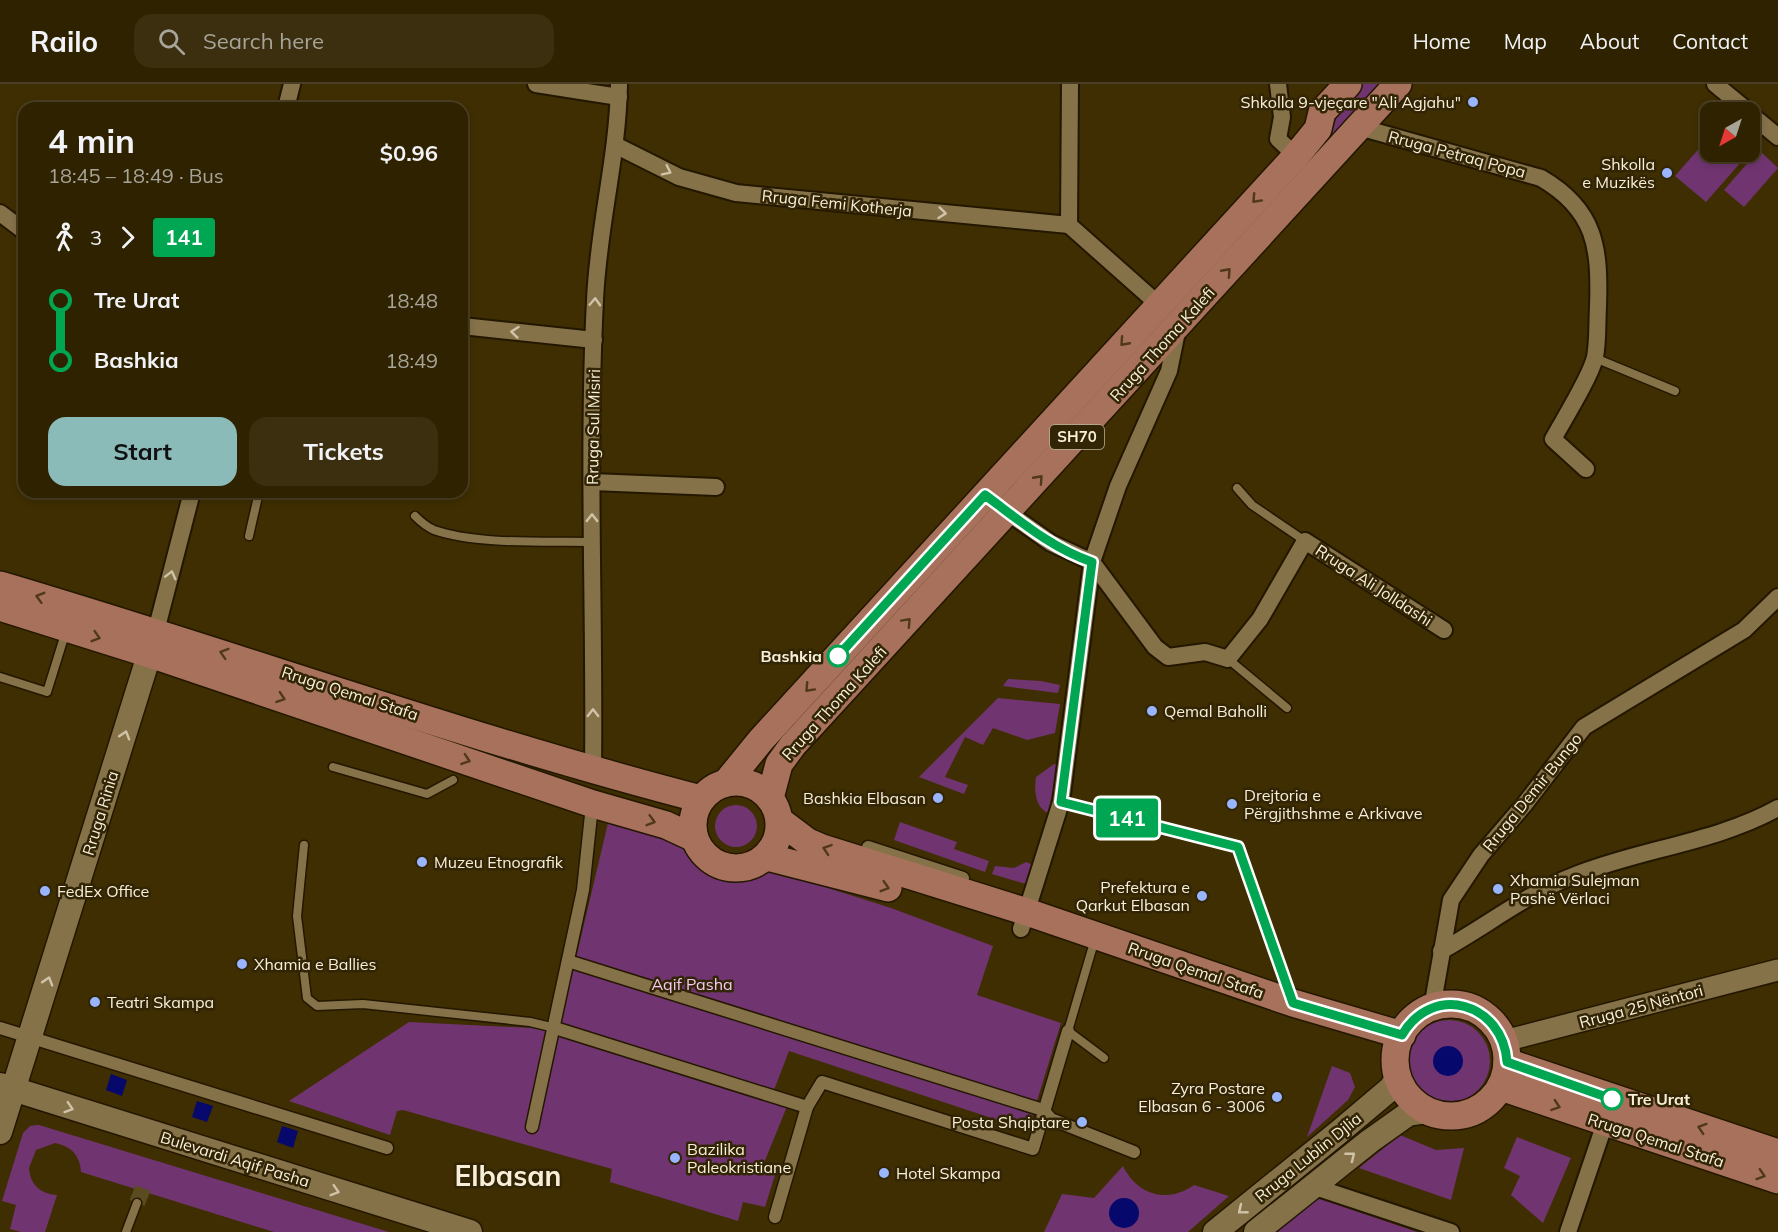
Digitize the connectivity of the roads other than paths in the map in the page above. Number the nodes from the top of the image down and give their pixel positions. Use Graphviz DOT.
graph roads {
  1 [pos="292,84"];
  2 [pos="536,84"];
  3 [pos="1070,84"];
  4 [pos="1278,84"];
  5 [pos="1348,84"];
  6 [pos="1398,84"];
  7 [pos="1714,84"];
  8 [pos="619,90"];
  9 [pos="288,102"];
  10 [pos="1736,102"];
  11 [pos="1760,122"];
  12 [pos="1359,127"];
  13 [pos="1778,137"];
  14 [pos="615,145"];
  15 [pos="1296,156"];
  16 [pos="0,213"];
  17 [pos="1068,225"];
  18 [pos="18,226"];
  19 [pos="1158,304"];
  20 [pos="468,327"];
  21 [pos="1178,327"];
  22 [pos="594,340"];
  23 [pos="1595,358"];
  24 [pos="1675,391"];
  25 [pos="1586,469"];
  26 [pos="592,482"];
  27 [pos="716,487"];
  28 [pos="1237,488"];
  29 [pos="985,495"];
  30 [pos="190,498"];
  31 [pos="258,498"];
  32 [pos="1008,513"];
  33 [pos="415,516"];
  34 [pos="249,536"];
  35 [pos="1305,541"];
  36 [pos="592,542"];
  37 [pos="1092,562"];
  38 [pos="0,585"];
  39 [pos="1778,597"];
  40 [pos="0,607"];
  41 [pos="67,628"];
  42 [pos="1444,630"];
  43 [pos="153,642"];
  44 [pos="1228,659"];
  45 [pos="0,676"];
  46 [pos="1287,708"];
  47 [pos="333,766"];
  48 [pos="593,771"];
  49 [pos="453,780"];
  50 [pos="726,783"];
  51 [pos="701,799"];
  52 [pos="1061,802"];
  53 [pos="1778,808"];
  54 [pos="775,810"];
  55 [pos="591,815"];
  56 [pos="694,838"];
  57 [pos="304,845"];
  58 [pos="868,847"];
  59 [pos="767,856"];
  60 [pos="1026,914"];
  61 [pos="1093,944"];
  62 [pos="1441,951"];
  63 [pos="568,962"];
  64 [pos="1778,970"];
  65 [pos="1778,982"];
  66 [pos="1293,1003"];
  67 [pos="1432,1008"];
  68 [pos="0,1028"];
  69 [pos="555,1028"];
  70 [pos="1068,1031"];
  71 [pos="30,1037"];
  72 [pos="1399,1055"];
  73 [pos="1104,1058"];
  74 [pos="1505,1060"];
  75 [pos="7,1088"];
  76 [pos="807,1107"];
  77 [pos="1044,1110"];
  78 [pos="1428,1111"];
  79 [pos="1605,1123"];
  80 [pos="532,1127"];
  81 [pos="0,1132"];
  82 [pos="387,1148"];
  83 [pos="1134,1152"];
  84 [pos="1778,1153"];
  85 [pos="1778,1180"];
  86 [pos="1312,1186"];
  87 [pos="137,1203"];
  88 [pos="775,1217"];
  89 [pos="1443,1231"];
  90 [pos="126,1232"];
  91 [pos="470,1232"];
  92 [pos="1215,1232"];
  93 [pos="1256,1232"];
  94 [pos="1568,1232"];
  1 -- 9 [label="street"];
  2 -- 8 [label="street"];
  3 -- 17 [label="street"];
  4 -- 15 [label="street"];
  5 -- 15 [label="main road, Rruga Thoma Kalefi"];
  6 -- 12 [label="main road, Rruga Thoma Kalefi / SH70"];
  7 -- 10 [label="street"];
  8 -- 14 [label="street, Rruga Sul Misiri"];
  11 -- 13 [label="street"];
  21 -- 12 [label="main road, Rruga Thoma Kalefi / SH70, one-way"];
  12 -- 23 [label="street, Rruga Petraq Popa"];
  14 -- 17 [label="street, Rruga Femi Kotherja, one-way"];
  22 -- 14 [label="street, Rruga Sul Misiri, one-way"];
  15 -- 19 [label="main road, Rruga Thoma Kalefi, one-way"];
  16 -- 18 [label="street"];
  17 -- 19 [label="street"];
  19 -- 29 [label="main road, Rruga Thoma Kalefi, one-way"];
  22 -- 20 [label="street, one-way"];
  32 -- 21 [label="main road, Rruga Thoma Kalefi / SH70, one-way"];
  21 -- 37 [label="street"];
  22 -- 26 [label="street, Rruga Sul Misiri"];
  23 -- 24 [label="lane"];
  23 -- 25 [label="street, Rruga Petraq Popa"];
  26 -- 27 [label="street"];
  36 -- 26 [label="street, Rruga Sul Misiri, one-way"];
  28 -- 35 [label="lane, Rruga Ali Jolldashi"];
  29 -- 32 [label="street"];
  29 -- 50 [label="main road, Rruga Thoma Kalefi, one-way"];
  43 -- 30 [label="street, Rruga Rinia, one-way"];
  31 -- 34 [label="lane"];
  32 -- 37 [label="street"];
  54 -- 32 [label="main road, Rruga Thoma Kalefi / SH70, one-way"];
  33 -- 36 [label="lane"];
  35 -- 42 [label="street, Rruga Ali Jolldashi"];
  35 -- 44 [label="street, Rruga Ali Jolldashi"];
  48 -- 36 [label="street, Rruga Sul Misiri, one-way"];
  37 -- 44 [label="street"];
  37 -- 52 [label="street"];
  43 -- 38 [label="main road, Rruga Qemal Stafa, one-way"];
  39 -- 62 [label="street, Rruga Demir Bungo"];
  40 -- 41 [label="main road, Rruga Qemal Stafa"];
  41 -- 43 [label="main road, Rruga Qemal Stafa, one-way"];
  41 -- 45 [label="lane"];
  48 -- 43 [label="main road, Rruga Qemal Stafa, one-way"];
  43 -- 56 [label="main road, Rruga Qemal Stafa, one-way"];
  71 -- 43 [label="main road, Rruga Rinia, one-way"];
  44 -- 46 [label="lane"];
  47 -- 49 [label="lane"];
  48 -- 51 [label="main road, Rruga Qemal Stafa"];
  50 -- 51 [label="main road"];
  50 -- 54 [label="main road"];
  51 -- 56 [label="main road"];
  52 -- 60 [label="street"];
  52 -- 66 [label="lane"];
  53 -- 62 [label="street"];
  54 -- 59 [label="main road"];
  60 -- 54 [label="main road, Rruga Qemal Stafa, one-way"];
  55 -- 63 [label="street"];
  56 -- 59 [label="main road"];
  57 -- 69 [label="lane"];
  58 -- 60 [label="street"];
  59 -- 60 [label="main road, Rruga Qemal Stafa, one-way"];
  60 -- 61 [label="main road, Rruga Qemal Stafa"];
  61 -- 66 [label="main road, Rruga Qemal Stafa"];
  61 -- 70 [label="lane"];
  61 -- 72 [label="main road, Rruga Qemal Stafa"];
  62 -- 67 [label="street, Rruga Demir Bungo"];
  63 -- 69 [label="street"];
  63 -- 77 [label="street"];
  64 -- 74 [label="street, Rruga 25 Nëntori"];
  65 -- 74 [label="street, Rruga 25 Nëntori"];
  66 -- 72 [label="main road, Rruga Qemal Stafa"];
  67 -- 72 [label="main road"];
  67 -- 74 [label="main road"];
  68 -- 71 [label="street"];
  69 -- 76 [label="street"];
  69 -- 80 [label="street"];
  70 -- 73 [label="lane"];
  70 -- 77 [label="street"];
  71 -- 75 [label="main road, Rruga Rinia"];
  71 -- 82 [label="street"];
  72 -- 78 [label="main road"];
  72 -- 92 [label="main road, Rruga Lublin Djlia, one-way"];
  74 -- 78 [label="main road"];
  74 -- 79 [label="main road, Rruga Qemal Stafa, one-way"];
  84 -- 74 [label="main road, Rruga Qemal Stafa, one-way"];
  75 -- 81 [label="main road, Rruga Rinia"];
  75 -- 91 [label="main road, Bulevardi Aqif Pasha, one-way"];
  76 -- 77 [label="street"];
  76 -- 88 [label="street"];
  77 -- 83 [label="street"];
  86 -- 78 [label="main road, Rruga Lublin Djlia, one-way"];
  79 -- 85 [label="main road, Rruga Qemal Stafa, one-way"];
  79 -- 94 [label="street"];
  86 -- 89 [label="street"];
  86 -- 93 [label="main road, Rruga Lublin Djlia"];
  87 -- 90 [label="lane"];
}
